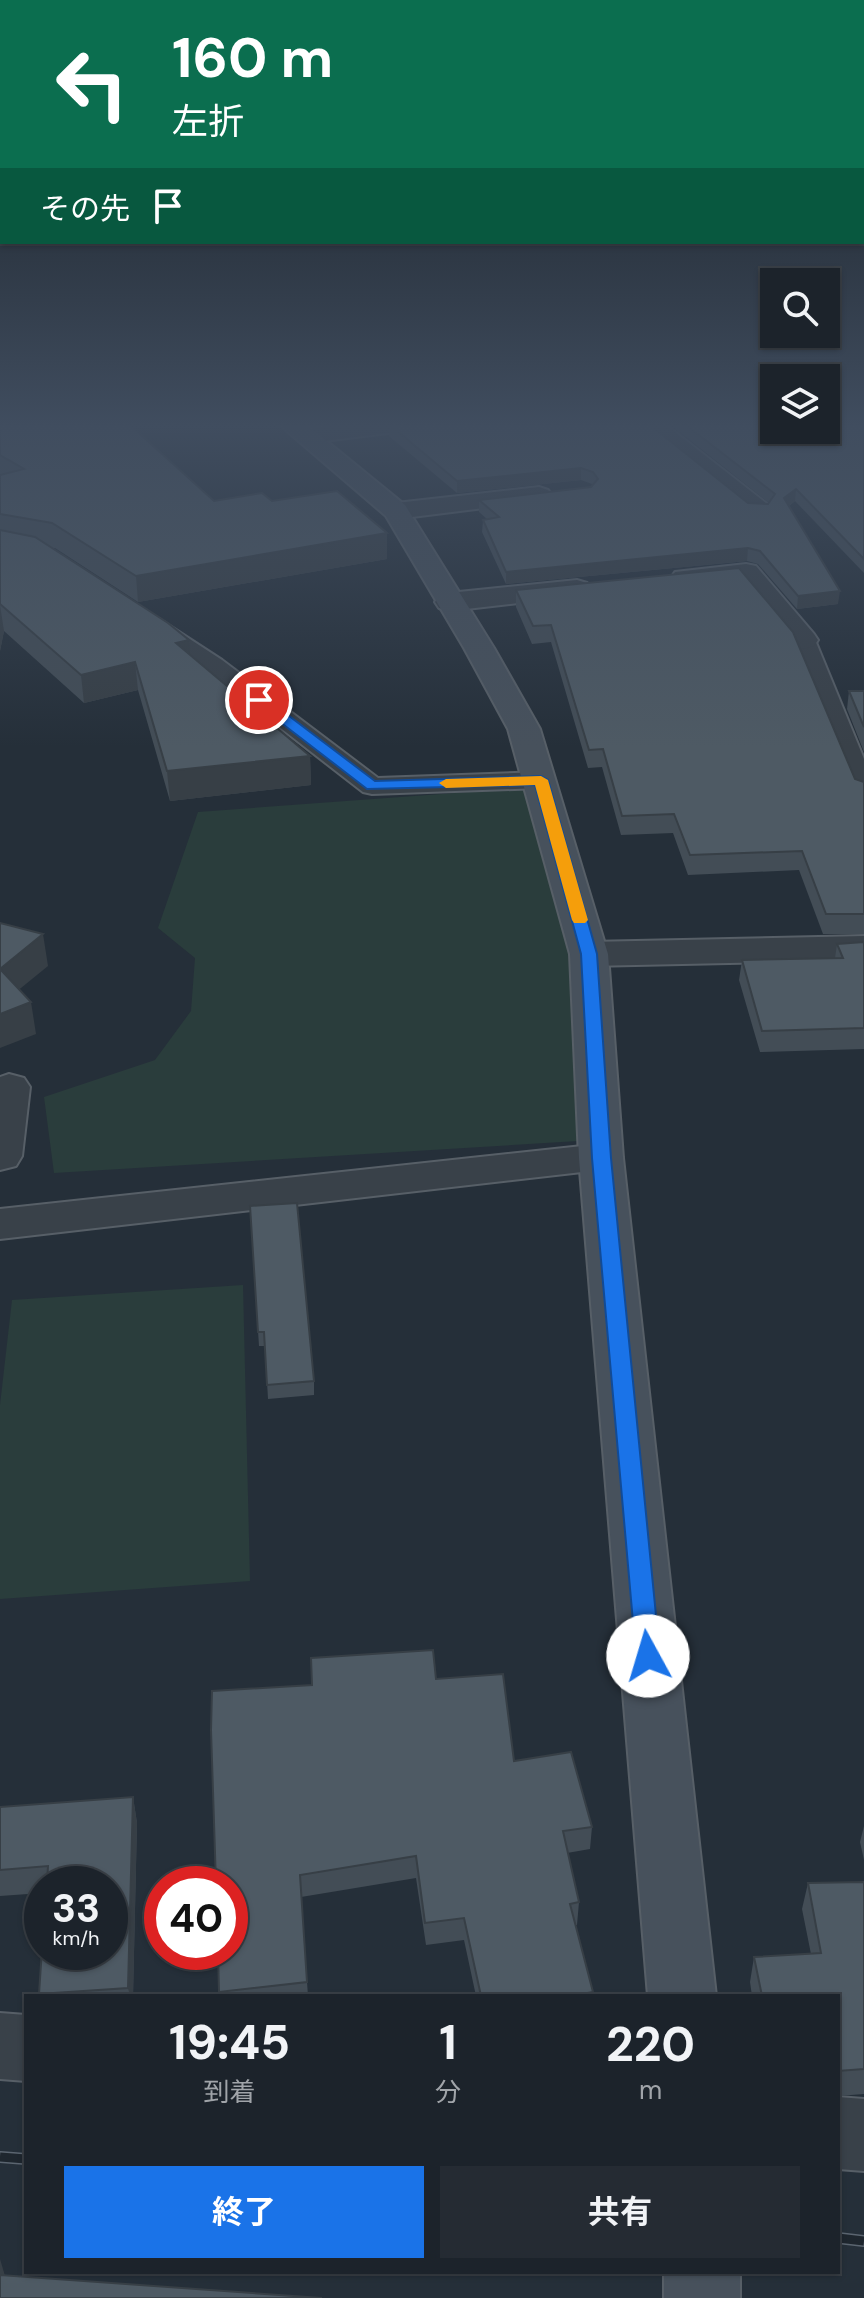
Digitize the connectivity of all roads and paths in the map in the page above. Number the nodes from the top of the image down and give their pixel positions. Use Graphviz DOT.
graph roads {
  1 [pos="408,532"];
  2 [pos="652,582"];
  3 [pos="605,586"];
  4 [pos="449,602"];
  5 [pos="136,615"];
  6 [pos="803,640"];
  7 [pos="541,780"];
  8 [pos="864,790"];
  9 [pos="864,948"];
  10 [pos="589,954"];
  11 [pos="9,1087"];
  12 [pos="0,1156"];
  13 [pos="601,1158"];
  14 [pos="0,1224"];
  15 [pos="682,1994"];
  16 [pos="0,2046"];
  17 [pos="24,2048"];
  18 [pos="840,2133"];
  19 [pos="864,2135"];
  20 [pos="702,2274"];
  21 [pos="702,2298"];
  1 -- 4 [label="street"];
  2 -- 6 [label="street"];
  3 -- 4 [label="street"];
  4 -- 7 [label="street"];
  5 -- 7 [label="lane"];
  6 -- 8 [label="lane"];
  7 -- 10 [label="street"];
  9 -- 10 [label="street"];
  10 -- 13 [label="street"];
  11 -- 12 [label="street"];
  13 -- 14 [label="street"];
  13 -- 15 [label="street"];
  16 -- 17 [label="street"];
  18 -- 19 [label="street"];
  20 -- 21 [label="street"];
}
